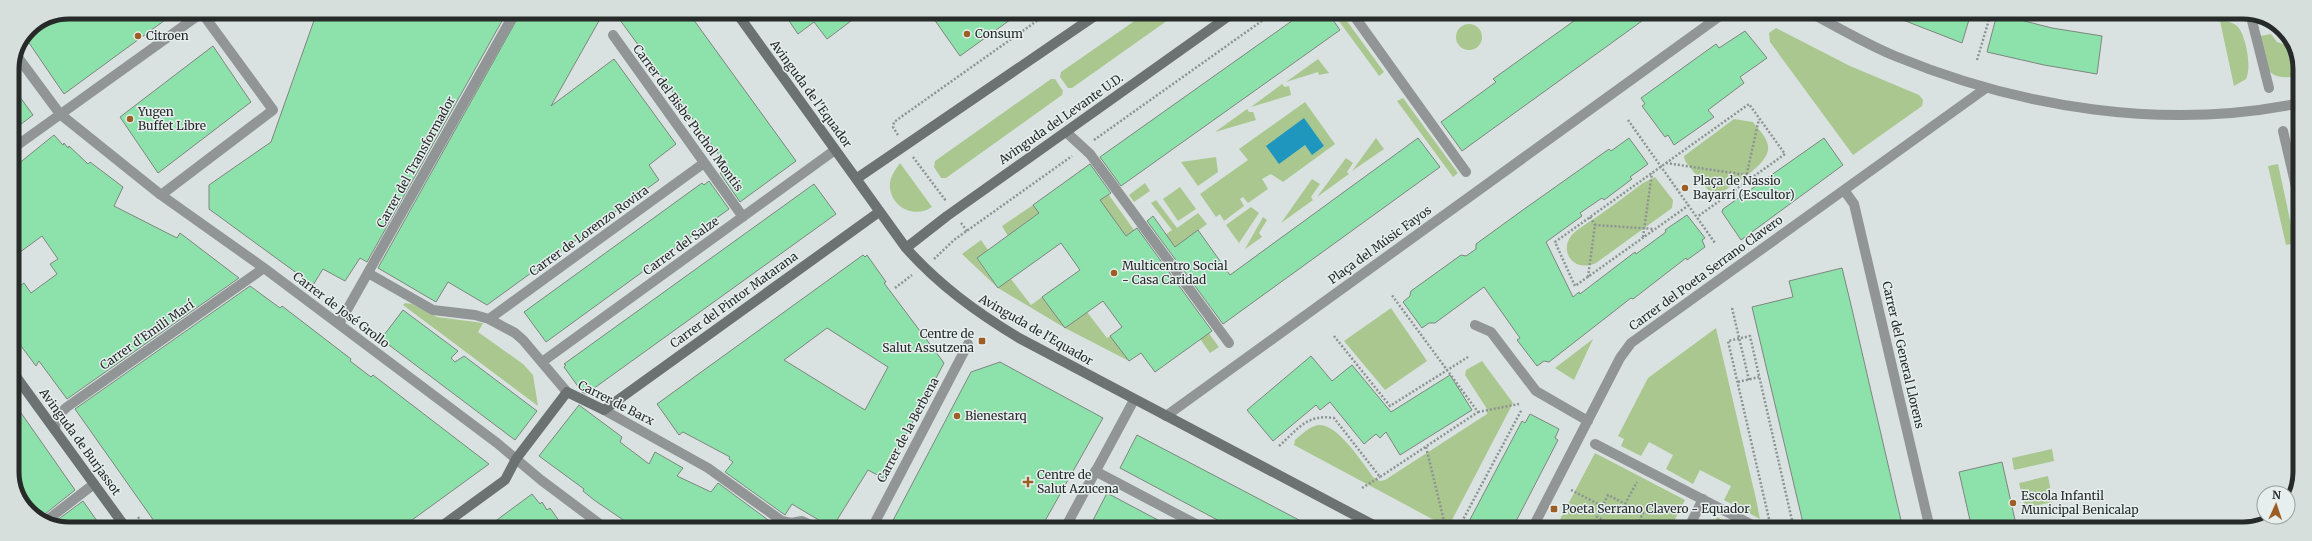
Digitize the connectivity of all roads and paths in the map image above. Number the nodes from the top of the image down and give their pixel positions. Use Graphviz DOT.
graph roads {
  1 [pos="193,19"];
  2 [pos="208,19"];
  3 [pos="511,19"];
  4 [pos="741,19"];
  5 [pos="1038,19"];
  6 [pos="1089,19"];
  7 [pos="1225,19"];
  8 [pos="1356,19"];
  9 [pos="1716,19"];
  10 [pos="1823,19"];
  11 [pos="1989,19"];
  12 [pos="2252,20"];
  13 [pos="613,35"];
  14 [pos="20,60"];
  15 [pos="1977,60"];
  16 [pos="1986,88"];
  17 [pos="2269,88"];
  18 [pos="2293,104"];
  19 [pos="60,114"];
  20 [pos="1760,119"];
  21 [pos="1628,120"];
  22 [pos="2283,131"];
  23 [pos="1066,132"];
  24 [pos="898,134"];
  25 [pos="19,144"];
  26 [pos="835,150"];
  27 [pos="912,155"];
  28 [pos="1666,162"];
  29 [pos="704,163"];
  30 [pos="1661,166"];
  31 [pos="1466,172"];
  32 [pos="1652,172"];
  33 [pos="2293,174"];
  34 [pos="1746,175"];
  35 [pos="1754,176"];
  36 [pos="856,179"];
  37 [pos="1745,182"];
  38 [pos="1844,190"];
  39 [pos="161,196"];
  40 [pos="945,200"];
  41 [pos="1688,205"];
  42 [pos="880,212"];
  43 [pos="1697,216"];
  44 [pos="743,217"];
  45 [pos="1590,217"];
  46 [pos="1595,225"];
  47 [pos="1644,229"];
  48 [pos="1654,230"];
  49 [pos="1643,238"];
  50 [pos="1715,243"];
  51 [pos="906,248"];
  52 [pos="264,268"];
  53 [pos="368,273"];
  54 [pos="1588,277"];
  55 [pos="1391,294"];
  56 [pos="1732,308"];
  57 [pos="489,319"];
  58 [pos="339,324"];
  59 [pos="1475,325"];
  60 [pos="1334,336"];
  61 [pos="1739,339"];
  62 [pos="1229,343"];
  63 [pos="968,344"];
  64 [pos="1468,357"];
  65 [pos="542,362"];
  66 [pos="1447,370"];
  67 [pos="1759,377"];
  68 [pos="1749,380"];
  69 [pos="19,381"];
  70 [pos="1738,382"];
  71 [pos="567,392"];
  72 [pos="1134,400"];
  73 [pos="1519,404"];
  74 [pos="1522,409"];
  75 [pos="604,410"];
  76 [pos="1478,412"];
  77 [pos="1166,416"];
  78 [pos="1588,421"];
  79 [pos="55,430"];
  80 [pos="1595,444"];
  81 [pos="1279,446"];
  82 [pos="1426,447"];
  83 [pos="516,459"];
  84 [pos="1644,469"];
  85 [pos="1095,471"];
  86 [pos="1380,477"];
  87 [pos="94,484"];
  88 [pos="1362,488"];
  89 [pos="1571,490"];
  90 [pos="1703,499"];
  91 [pos="1625,504"];
  92 [pos="1602,506"];
  93 [pos="50,518"];
  94 [pos="1769,521"];
  95 [pos="122,522"];
  96 [pos="447,522"];
  97 [pos="597,522"];
  98 [pos="785,522"];
  99 [pos="875,522"];
  100 [pos="1068,522"];
  101 [pos="1183,522"];
  102 [pos="1369,522"];
  103 [pos="1444,522"];
  104 [pos="1462,522"];
  105 [pos="1536,522"];
  106 [pos="1606,522"];
  107 [pos="1638,522"];
  108 [pos="1692,522"];
  109 [pos="1747,522"];
  110 [pos="1792,522"];
  111 [pos="1928,522"];
  1 -- 19 [label="street"];
  2 -- 39 [label="street"];
  3 -- 53 [label="street, Carrer del Transformador"];
  4 -- 26 [label="street, Avinguda de l'Equador"];
  5 -- 24 [label="path"];
  6 -- 36 [label="street"];
  7 -- 23 [label="street, Avinguda del Levante U.D."];
  8 -- 31 [label="street"];
  9 -- 77 [label="street, Plaça del Músic Fayos"];
  10 -- 16 [label="street"];
  11 -- 15 [label="path"];
  12 -- 17 [label="street"];
  13 -- 29 [label="street, Carrer del Bisbe Puchol Montis"];
  14 -- 19 [label="street, Carrer de José Grollo"];
  16 -- 18 [label="street"];
  16 -- 38 [label="street, Carrer del Poeta Serrano Clavero"];
  19 -- 25 [label="street"];
  19 -- 39 [label="street, Carrer de José Grollo"];
  20 -- 28 [label="path"];
  20 -- 34 [label="path"];
  20 -- 35 [label="path"];
  21 -- 30 [label="path"];
  22 -- 33 [label="street"];
  23 -- 51 [label="street, Avinguda del Levante U.D."];
  23 -- 62 [label="street"];
  26 -- 36 [label="street, Avinguda de l'Equador"];
  26 -- 44 [label="street, Carrer del Salze"];
  27 -- 40 [label="path"];
  28 -- 30 [label="path"];
  28 -- 34 [label="path"];
  29 -- 44 [label="street, Carrer del Bisbe Puchol Montis"];
  29 -- 57 [label="street, Carrer de Lorenzo Rovira"];
  30 -- 32 [label="path"];
  30 -- 41 [label="path"];
  32 -- 45 [label="path"];
  32 -- 47 [label="path"];
  34 -- 35 [label="path"];
  34 -- 37 [label="path"];
  35 -- 37 [label="path"];
  36 -- 42 [label="street, Avinguda de l'Equador"];
  37 -- 43 [label="path"];
  38 -- 78 [label="street, Carrer del Poeta Serrano Clavero"];
  38 -- 111 [label="street, Carrer del General Llorens"];
  39 -- 52 [label="street, Carrer de José Grollo"];
  41 -- 43 [label="path"];
  41 -- 48 [label="path"];
  42 -- 51 [label="street, Avinguda de l'Equador"];
  42 -- 75 [label="street, Carrer del Pintor Matarana"];
  43 -- 50 [label="path"];
  44 -- 65 [label="street, Carrer del Salze"];
  45 -- 46 [label="path"];
  45 -- 54 [label="path"];
  46 -- 47 [label="path"];
  46 -- 54 [label="path"];
  47 -- 48 [label="path"];
  47 -- 49 [label="path"];
  48 -- 49 [label="path"];
  49 -- 54 [label="path"];
  51 -- 72 [label="street, Avinguda de l'Equador"];
  52 -- 58 [label="street, Carrer de José Grollo"];
  52 -- 79 [label="street, Carrer d'Emili Marí"];
  53 -- 57 [label="street, Carrer de Barx"];
  53 -- 58 [label="street, Carrer del Transformador"];
  55 -- 66 [label="path"];
  56 -- 61 [label="path"];
  57 -- 65 [label="street, Carrer de Barx"];
  58 -- 83 [label="street, Carrer de José Grollo"];
  59 -- 78 [label="street"];
  60 -- 66 [label="path"];
  61 -- 67 [label="path"];
  61 -- 68 [label="path"];
  61 -- 70 [label="path"];
  63 -- 99 [label="street, Carrer de la Berbena"];
  64 -- 66 [label="path"];
  65 -- 71 [label="street, Carrer de Barx"];
  66 -- 76 [label="path"];
  67 -- 68 [label="path"];
  67 -- 110 [label="path"];
  68 -- 70 [label="path"];
  69 -- 79 [label="street, Avinguda de Burjassot"];
  70 -- 94 [label="path"];
  71 -- 75 [label="street, Carrer de Barx"];
  71 -- 83 [label="street"];
  72 -- 77 [label="street, Avinguda de l'Equador"];
  72 -- 85 [label="street"];
  73 -- 76 [label="path"];
  74 -- 104 [label="path"];
  75 -- 98 [label="street, Carrer de Barx"];
  76 -- 82 [label="path"];
  77 -- 102 [label="street, Avinguda de l'Equador"];
  78 -- 105 [label="street, Carrer del Poeta Serrano Clavero"];
  79 -- 87 [label="street, Avinguda de Burjassot"];
  80 -- 84 [label="street"];
  81 -- 86 [label="path"];
  82 -- 86 [label="path"];
  82 -- 103 [label="path"];
  83 -- 96 [label="street"];
  83 -- 97 [label="street, Carrer de José Grollo"];
  84 -- 90 [label="street"];
  84 -- 91 [label="path"];
  85 -- 100 [label="street"];
  85 -- 101 [label="street"];
  86 -- 88 [label="path"];
  87 -- 93 [label="street"];
  87 -- 95 [label="street, Avinguda de Burjassot"];
  89 -- 92 [label="path"];
  90 -- 108 [label="street"];
  90 -- 109 [label="street"];
  91 -- 92 [label="path"];
  91 -- 107 [label="path"];
  92 -- 106 [label="path"];
}
